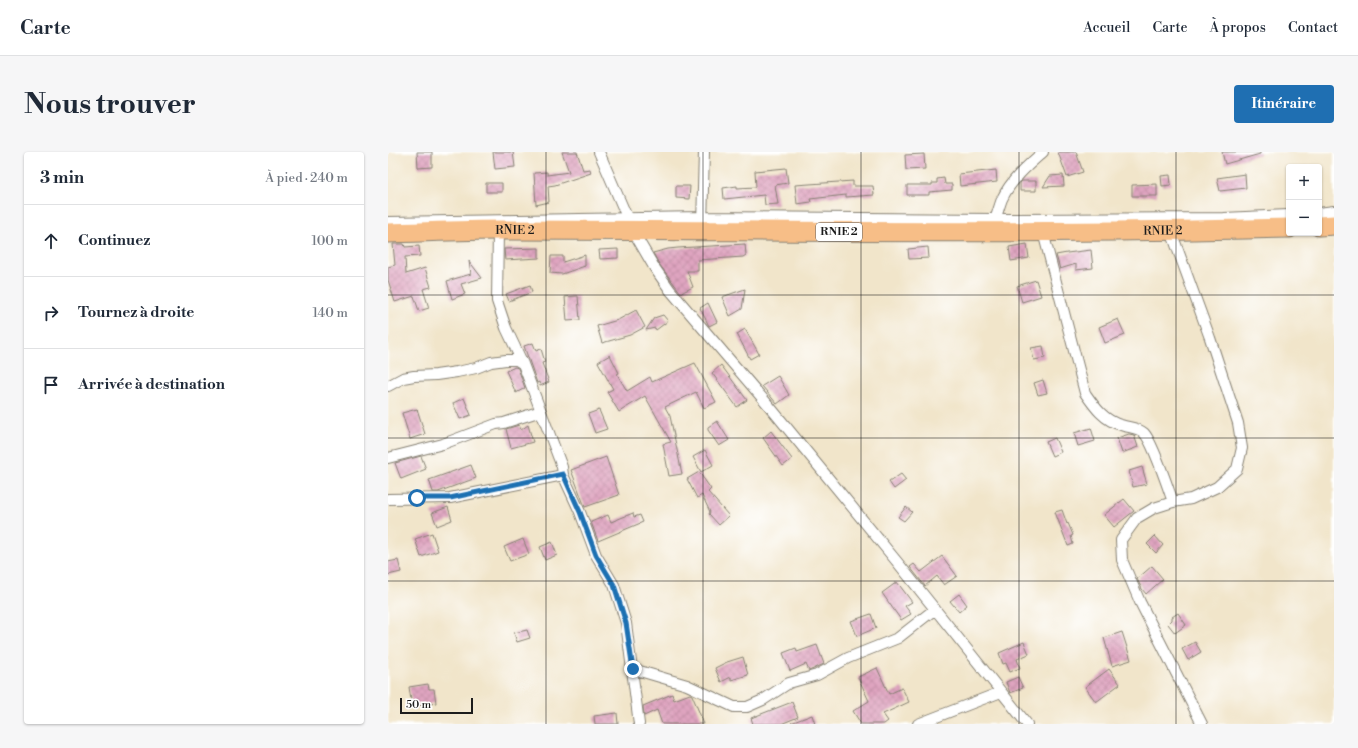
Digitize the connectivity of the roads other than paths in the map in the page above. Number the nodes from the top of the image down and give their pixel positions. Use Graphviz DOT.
graph roads {
  1 [pos="599,152"];
  2 [pos="704,152"];
  3 [pos="1043,152"];
  4 [pos="1334,212"];
  5 [pos="1322,213"];
  6 [pos="1286,215"];
  7 [pos="388,222"];
  8 [pos="702,224"];
  9 [pos="631,225"];
  10 [pos="1334,225"];
  11 [pos="993,226"];
  12 [pos="1322,226"];
  13 [pos="1286,228"];
  14 [pos="498,230"];
  15 [pos="1171,231"];
  16 [pos="1043,232"];
  17 [pos="388,233"];
  18 [pos="524,364"];
  19 [pos="388,386"];
  20 [pos="541,411"];
  21 [pos="388,458"];
  22 [pos="563,474"];
  23 [pos="388,499"];
  24 [pos="1173,502"];
  25 [pos="935,609"];
  26 [pos="633,669"];
  27 [pos="1001,692"];
  28 [pos="639,724"];
  29 [pos="918,724"];
  30 [pos="1027,724"];
  31 [pos="1202,724"];
  1 -- 9 [label="street"];
  2 -- 8 [label="street"];
  3 -- 11 [label="street"];
  4 -- 5 [label="street"];
  6 -- 11 [label="street"];
  7 -- 9 [label="street"];
  8 -- 9 [label="highway, RNIE 2 / RNIE 2"];
  8 -- 11 [label="highway, RNIE 2 / RNIE 2"];
  9 -- 14 [label="highway, RNIE 2 / RNIE 2"];
  9 -- 25 [label="street"];
  10 -- 12 [label="highway"];
  11 -- 16 [label="highway, RNIE 2 / RNIE 2"];
  13 -- 15 [label="highway, RNIE 2 / RNIE 2"];
  14 -- 17 [label="highway, RNIE 2 / RNIE 2"];
  14 -- 18 [label="street"];
  15 -- 16 [label="highway, RNIE 2 / RNIE 2"];
  15 -- 24 [label="street"];
  16 -- 24 [label="street"];
  18 -- 19 [label="street"];
  18 -- 20 [label="street"];
  20 -- 21 [label="street"];
  20 -- 22 [label="street"];
  22 -- 23 [label="street"];
  22 -- 26 [label="street"];
  24 -- 31 [label="street"];
  25 -- 26 [label="street"];
  25 -- 27 [label="street"];
  26 -- 28 [label="street"];
  27 -- 29 [label="street"];
  27 -- 30 [label="street"];
}
